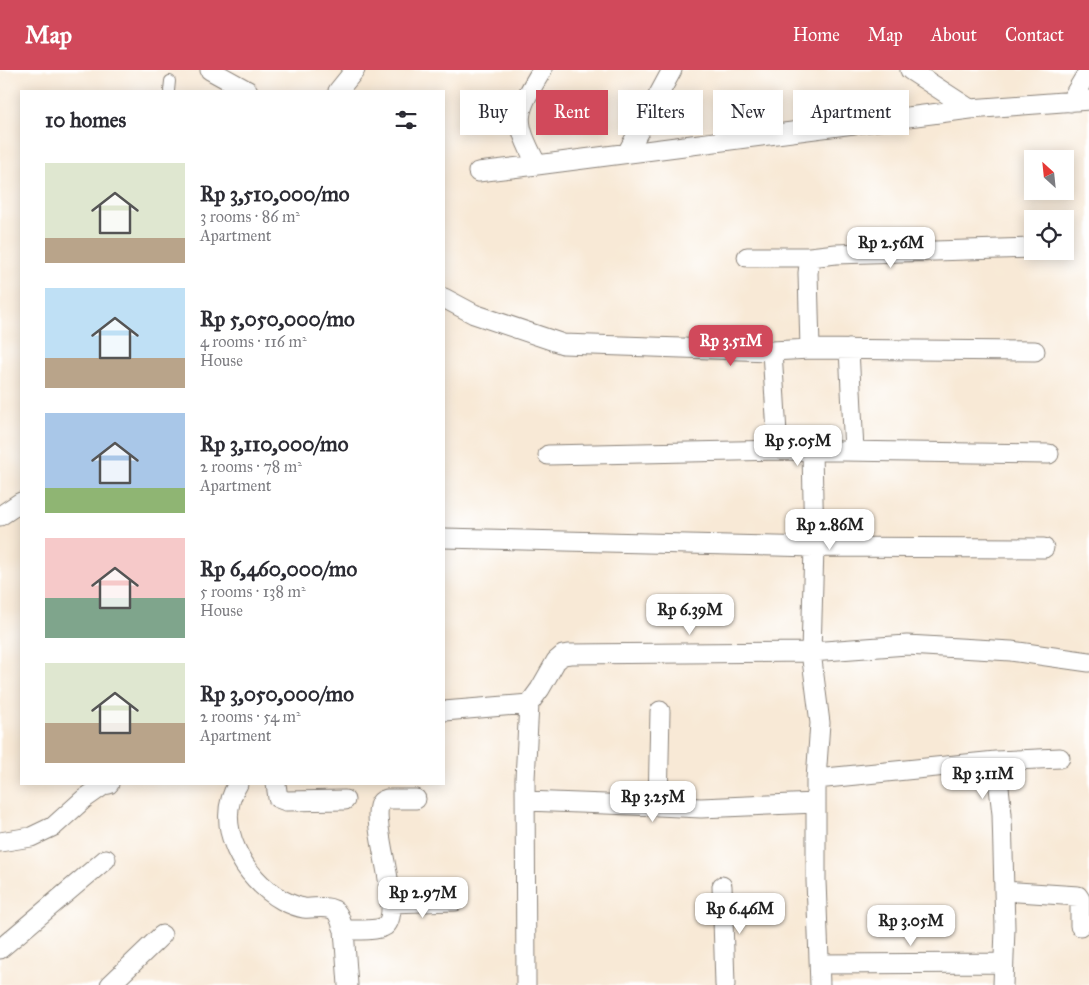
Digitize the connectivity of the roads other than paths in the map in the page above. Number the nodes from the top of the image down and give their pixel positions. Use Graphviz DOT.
graph roads {
  1 [pos="210,70"];
  2 [pos="355,70"];
  3 [pos="542,70"];
  4 [pos="672,70"];
  5 [pos="910,70"];
  6 [pos="1089,70"];
  7 [pos="246,90"];
  8 [pos="339,90"];
  9 [pos="1089,100"];
  10 [pos="1070,102"];
  11 [pos="970,109"];
  12 [pos="627,153"];
  13 [pos="537,165"];
  14 [pos="478,172"];
  15 [pos="1024,248"];
  16 [pos="747,257"];
  17 [pos="810,257"];
  18 [pos="445,299"];
  19 [pos="810,349"];
  20 [pos="849,349"];
  21 [pos="772,351"];
  22 [pos="1035,351"];
  23 [pos="778,450"];
  24 [pos="812,451"];
  25 [pos="854,451"];
  26 [pos="1048,454"];
  27 [pos="548,455"];
  28 [pos="20,503"];
  29 [pos="0,516"];
  30 [pos="445,538"];
  31 [pos="814,547"];
  32 [pos="1044,548"];
  33 [pos="811,652"];
  34 [pos="1089,662"];
  35 [pos="529,704"];
  36 [pos="445,711"];
  37 [pos="660,711"];
  38 [pos="1060,758"];
  39 [pos="996,761"];
  40 [pos="816,779"];
  41 [pos="104,785"];
  42 [pos="237,785"];
  43 [pos="276,785"];
  44 [pos="416,799"];
  45 [pos="345,800"];
  46 [pos="526,801"];
  47 [pos="816,802"];
  48 [pos="658,806"];
  49 [pos="0,842"];
  50 [pos="106,859"];
  51 [pos="722,886"];
  52 [pos="1004,891"];
  53 [pos="455,901"];
  54 [pos="390,903"];
  55 [pos="1080,926"];
  56 [pos="344,930"];
  57 [pos="162,935"];
  58 [pos="0,949"];
  59 [pos="1003,963"];
  60 [pos="820,964"];
  61 [pos="110,985"];
  62 [pos="348,985"];
  63 [pos="526,985"];
  64 [pos="725,985"];
  65 [pos="820,985"];
  66 [pos="1003,985"];
  1 -- 7 [label="street"];
  2 -- 8 [label="street"];
  3 -- 13 [label="street"];
  4 -- 12 [label="street"];
  5 -- 11 [label="street"];
  6 -- 10 [label="street"];
  9 -- 10 [label="street"];
  10 -- 11 [label="street"];
  11 -- 12 [label="street"];
  12 -- 13 [label="street"];
  13 -- 14 [label="street"];
  15 -- 17 [label="street"];
  16 -- 17 [label="street"];
  17 -- 19 [label="street"];
  18 -- 21 [label="street"];
  19 -- 20 [label="street"];
  19 -- 21 [label="street"];
  20 -- 22 [label="street"];
  20 -- 25 [label="street"];
  21 -- 23 [label="street"];
  23 -- 24 [label="street"];
  23 -- 27 [label="street"];
  24 -- 25 [label="street"];
  24 -- 31 [label="street"];
  25 -- 26 [label="street"];
  28 -- 29 [label="street"];
  30 -- 31 [label="street"];
  31 -- 32 [label="street"];
  31 -- 33 [label="street"];
  33 -- 34 [label="street"];
  33 -- 35 [label="street"];
  33 -- 40 [label="street"];
  35 -- 36 [label="street"];
  35 -- 46 [label="street"];
  37 -- 48 [label="street"];
  38 -- 39 [label="street"];
  39 -- 40 [label="street"];
  39 -- 52 [label="street"];
  40 -- 47 [label="street"];
  41 -- 49 [label="street"];
  42 -- 56 [label="street"];
  43 -- 45 [label="street"];
  44 -- 54 [label="street"];
  46 -- 48 [label="street"];
  46 -- 63 [label="street"];
  47 -- 48 [label="street"];
  47 -- 60 [label="street"];
  50 -- 58 [label="street"];
  51 -- 64 [label="street"];
  52 -- 55 [label="street"];
  52 -- 59 [label="street"];
  53 -- 54 [label="street"];
  54 -- 56 [label="street"];
  56 -- 62 [label="street"];
  57 -- 61 [label="street"];
  59 -- 60 [label="street"];
  59 -- 66 [label="street"];
  60 -- 65 [label="street"];
}
